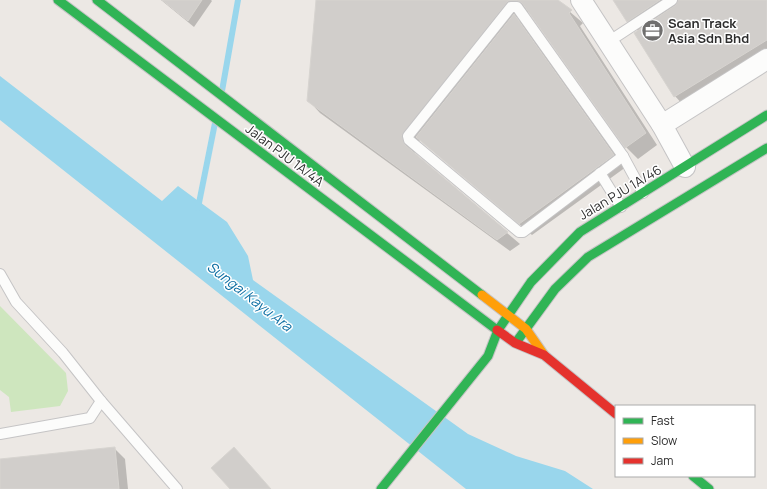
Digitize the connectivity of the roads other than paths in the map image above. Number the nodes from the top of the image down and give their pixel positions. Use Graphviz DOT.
graph roads {
  1 [pos="58,0"];
  2 [pos="97,0"];
  3 [pos="581,0"];
  4 [pos="672,0"];
  5 [pos="608,42"];
  6 [pos="767,59"];
  7 [pos="767,116"];
  8 [pos="662,126"];
  9 [pos="767,148"];
  10 [pos="623,156"];
  11 [pos="685,167"];
  12 [pos="600,173"];
  13 [pos="643,193"];
  14 [pos="621,207"];
  15 [pos="0,274"];
  16 [pos="527,288"];
  17 [pos="514,292"];
  18 [pos="483,296"];
  19 [pos="498,296"];
  20 [pos="508,315"];
  21 [pos="526,329"];
  22 [pos="498,330"];
  23 [pos="516,343"];
  24 [pos="544,355"];
  25 [pos="485,359"];
  26 [pos="101,401"];
  27 [pos="615,413"];
  28 [pos="0,434"];
  29 [pos="694,477"];
  30 [pos="176,489"];
  31 [pos="381,489"];
  32 [pos="709,489"];
  1 -- 22 [label="street, Jalan PJU 1A/4A"];
  2 -- 18 [label="street, Jalan PJU 1A/4A"];
  3 -- 5 [label="street"];
  4 -- 5 [label="lane"];
  5 -- 8 [label="street"];
  6 -- 8 [label="street"];
  7 -- 11 [label="street, Jalan PJU 1A/46"];
  8 -- 11 [label="street"];
  9 -- 21 [label="street"];
  10 -- 12 [label="lane"];
  10 -- 12 [label="lane"];
  10 -- 13 [label="lane"];
  11 -- 13 [label="street, Jalan PJU 1A/46"];
  12 -- 14 [label="lane"];
  13 -- 14 [label="street, Jalan PJU 1A/46"];
  14 -- 16 [label="street, Jalan PJU 1A/46"];
  15 -- 26 [label="lane"];
  16 -- 17 [label="street"];
  16 -- 20 [label="street, Jalan PJU 1A/46"];
  18 -- 19 [label="street"];
  18 -- 20 [label="street, Jalan PJU 1A/4A"];
  20 -- 21 [label="street, Jalan PJU 1A/4A"];
  20 -- 22 [label="street, Jalan PJU 1A/46"];
  21 -- 23 [label="street"];
  21 -- 24 [label="street, Jalan PJU 1A/4A"];
  22 -- 23 [label="street, Jalan PJU 1A/4A"];
  22 -- 25 [label="street, Jalan PJU 1A/46"];
  23 -- 24 [label="street, Jalan PJU 1A/4A"];
  23 -- 25 [label="street"];
  24 -- 27 [label="street"];
  25 -- 31 [label="street"];
  26 -- 28 [label="lane"];
  26 -- 30 [label="lane"];
  29 -- 32 [label="street"];
}
